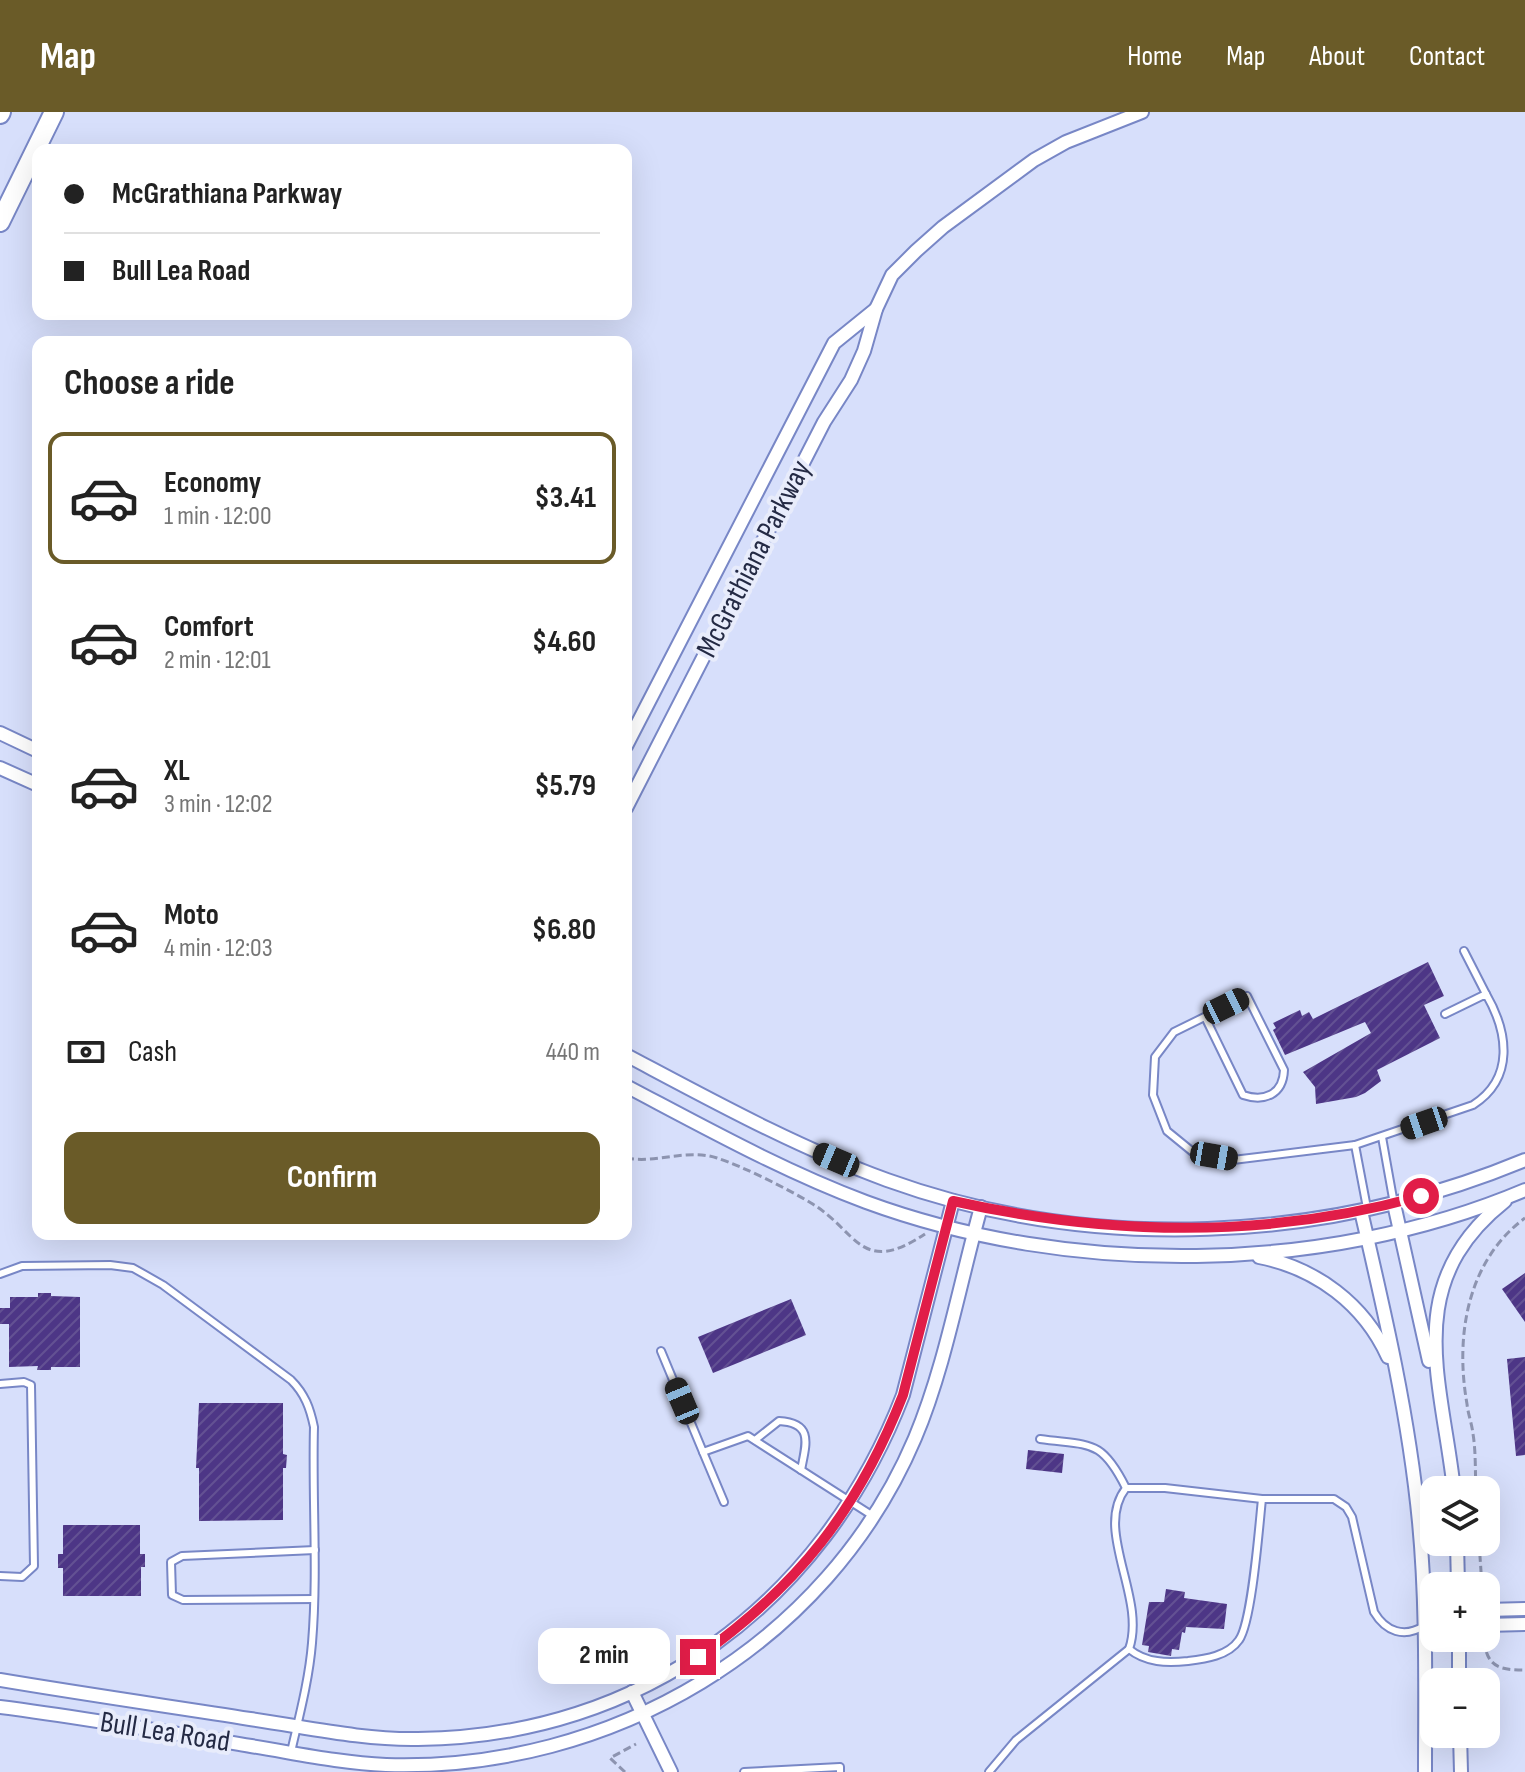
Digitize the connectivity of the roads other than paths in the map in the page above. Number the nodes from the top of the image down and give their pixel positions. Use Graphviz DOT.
graph roads {
  1 [pos="54,112"];
  2 [pos="1142,112"];
  3 [pos="38,144"];
  4 [pos="32,157"];
  5 [pos="0,222"];
  6 [pos="876,309"];
  7 [pos="0,733"];
  8 [pos="632,734"];
  9 [pos="32,748"];
  10 [pos="0,768"];
  11 [pos="32,782"];
  12 [pos="632,796"];
  13 [pos="1464,951"];
  14 [pos="1486,994"];
  15 [pos="1445,1014"];
  16 [pos="1205,1017"];
  17 [pos="632,1058"];
  18 [pos="632,1089"];
  19 [pos="1382,1137"];
  20 [pos="1355,1145"];
  21 [pos="1525,1160"];
  22 [pos="1522,1191"];
  23 [pos="953,1201"];
  24 [pos="1394,1204"];
  25 [pos="981,1207"];
  26 [pos="1364,1211"];
  27 [pos="947,1226"];
  28 [pos="1400,1230"];
  29 [pos="974,1232"];
  30 [pos="1367,1237"];
  31 [pos="1244,1254"];
  32 [pos="0,1274"];
  33 [pos="661,1351"];
  34 [pos="0,1384"];
  35 [pos="1400,1392"];
  36 [pos="1444,1427"];
  37 [pos="1040,1439"];
  38 [pos="755,1440"];
  39 [pos="703,1452"];
  40 [pos="801,1470"];
  41 [pos="1452,1476"];
  42 [pos="1126,1488"];
  43 [pos="1262,1499"];
  44 [pos="724,1502"];
  45 [pos="850,1503"];
  46 [pos="873,1516"];
  47 [pos="315,1550"];
  48 [pos="1425,1572"];
  49 [pos="0,1576"];
  50 [pos="314,1599"];
  51 [pos="1525,1609"];
  52 [pos="1500,1610"];
  53 [pos="1525,1624"];
  54 [pos="1500,1625"];
  55 [pos="1420,1629"];
  56 [pos="1129,1649"];
  57 [pos="1428,1652"];
  58 [pos="0,1680"];
  59 [pos="632,1692"];
  60 [pos="0,1707"];
  61 [pos="646,1716"];
  62 [pos="297,1726"];
  63 [pos="1460,1748"];
  64 [pos="291,1752"];
  65 [pos="671,1772"];
  66 [pos="744,1772"];
  67 [pos="840,1772"];
  68 [pos="989,1772"];
  69 [pos="1425,1772"];
  70 [pos="1461,1772"];
  1 -- 3 [label="main road"];
  2 -- 6 [label="street, McGrathiana Parkway"];
  4 -- 5 [label="main road"];
  6 -- 8 [label="street, McGrathiana Parkway"];
  6 -- 12 [label="street, McGrathiana Parkway"];
  7 -- 9 [label="street"];
  10 -- 11 [label="street"];
  13 -- 14 [label="lane"];
  14 -- 15 [label="lane"];
  14 -- 19 [label="lane"];
  16 -- 16 [label="lane"];
  16 -- 20 [label="lane"];
  17 -- 23 [label="street"];
  18 -- 27 [label="street"];
  19 -- 20 [label="lane"];
  19 -- 24 [label="lane"];
  20 -- 26 [label="lane"];
  21 -- 24 [label="street"];
  22 -- 28 [label="street"];
  22 -- 36 [label="street"];
  23 -- 25 [label="street"];
  23 -- 27 [label="street, Bull Lea Road"];
  24 -- 26 [label="street"];
  24 -- 28 [label="street"];
  25 -- 26 [label="street"];
  25 -- 29 [label="street, Bull Lea Road"];
  26 -- 30 [label="street"];
  27 -- 29 [label="street"];
  27 -- 45 [label="street, Bull Lea Road"];
  28 -- 30 [label="street"];
  28 -- 36 [label="street"];
  29 -- 31 [label="street"];
  29 -- 46 [label="street, Bull Lea Road"];
  30 -- 31 [label="street"];
  30 -- 35 [label="street"];
  31 -- 35 [label="street"];
  32 -- 47 [label="lane"];
  33 -- 39 [label="lane"];
  34 -- 49 [label="lane"];
  35 -- 48 [label="street"];
  36 -- 41 [label="street"];
  37 -- 42 [label="lane"];
  38 -- 39 [label="lane"];
  38 -- 40 [label="lane"];
  38 -- 40 [label="lane"];
  39 -- 44 [label="lane"];
  40 -- 45 [label="lane"];
  42 -- 43 [label="lane"];
  42 -- 56 [label="lane"];
  43 -- 55 [label="lane"];
  43 -- 56 [label="lane"];
  45 -- 46 [label="lane"];
  45 -- 59 [label="street, Bull Lea Road"];
  46 -- 61 [label="street, Bull Lea Road"];
  47 -- 50 [label="lane"];
  47 -- 50 [label="lane"];
  50 -- 62 [label="lane"];
  51 -- 52 [label="street"];
  53 -- 54 [label="street"];
  56 -- 68 [label="lane"];
  57 -- 69 [label="street"];
  58 -- 62 [label="street, Bull Lea Road"];
  59 -- 61 [label="street"];
  59 -- 62 [label="street, Bull Lea Road"];
  60 -- 64 [label="street, Bull Lea Road"];
  61 -- 64 [label="street, Bull Lea Road"];
  61 -- 65 [label="street"];
  62 -- 64 [label="lane"];
  63 -- 70 [label="street"];
  66 -- 67 [label="lane"];
}
